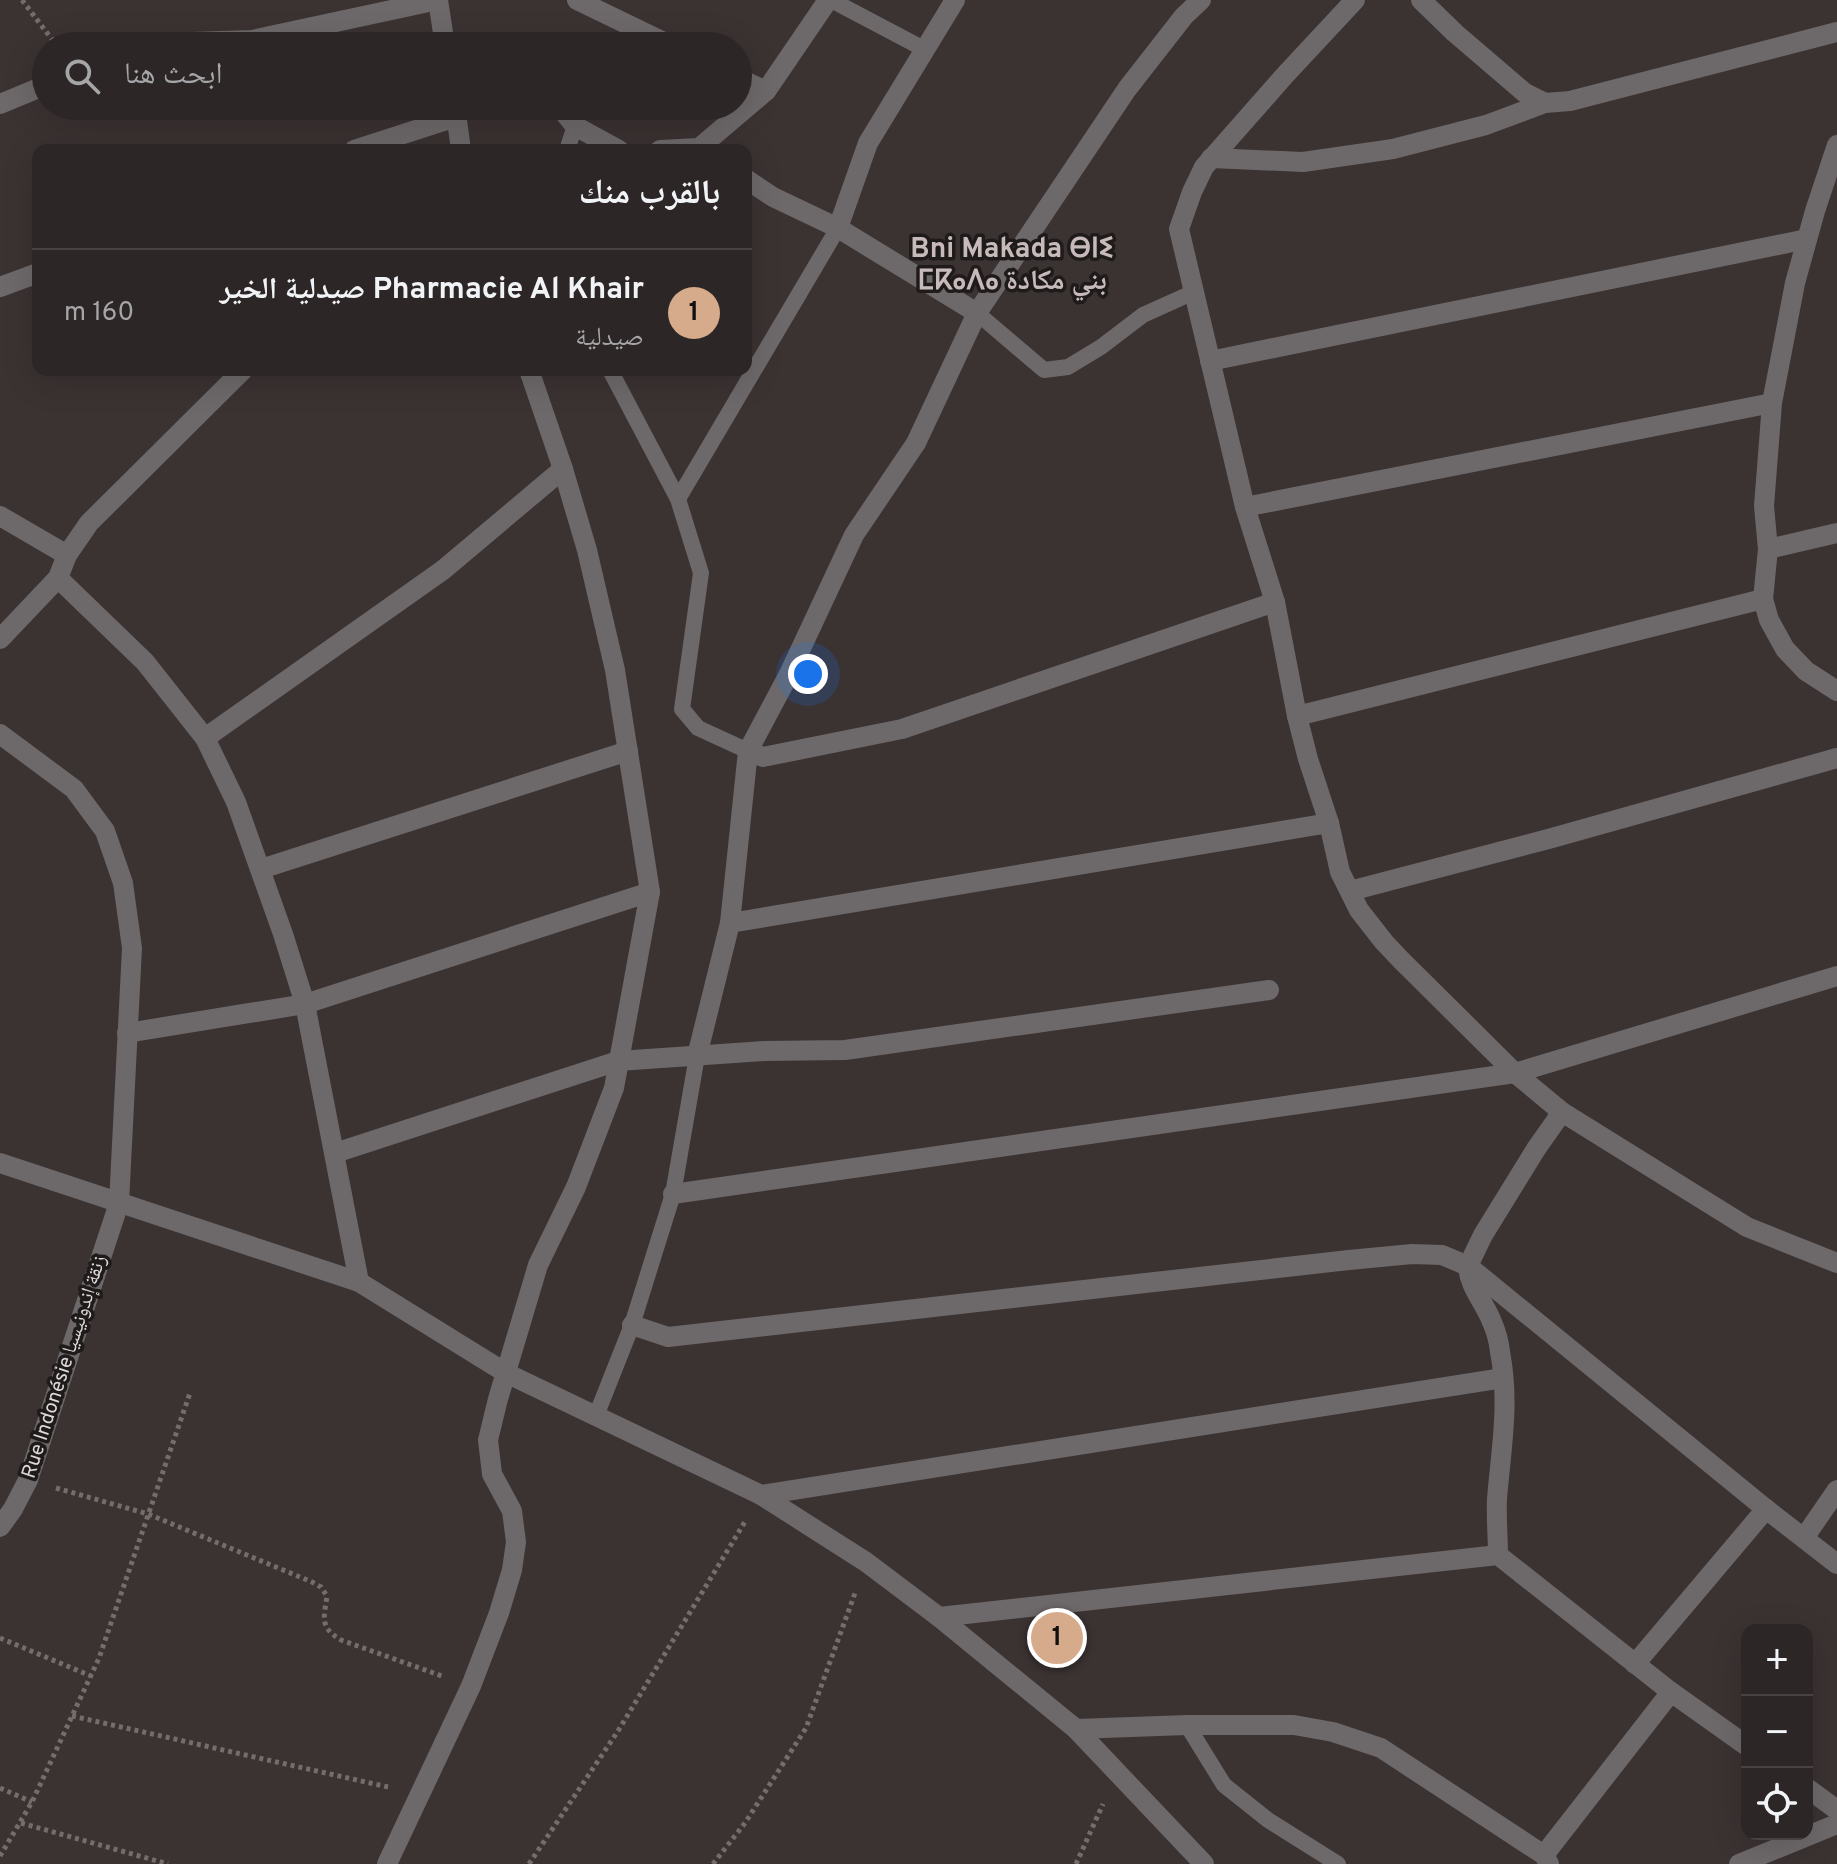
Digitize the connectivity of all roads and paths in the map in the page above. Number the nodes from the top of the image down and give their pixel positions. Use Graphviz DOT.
graph roads {
  1 [pos="22,0"];
  2 [pos="438,0"];
  3 [pos="577,0"];
  4 [pos="829,0"];
  5 [pos="955,0"];
  6 [pos="1201,0"];
  7 [pos="1355,0"];
  8 [pos="1421,0"];
  9 [pos="46,32"];
  10 [pos="289,32"];
  11 [pos="443,32"];
  12 [pos="643,32"];
  13 [pos="1837,32"];
  14 [pos="924,49"];
  15 [pos="752,84"];
  16 [pos="32,91"];
  17 [pos="766,91"];
  18 [pos="752,103"];
  19 [pos="1545,103"];
  20 [pos="0,104"];
  21 [pos="435,120"];
  22 [pos="457,120"];
  23 [pos="570,120"];
  24 [pos="732,120"];
  25 [pos="575,126"];
  26 [pos="370,144"];
  27 [pos="460,144"];
  28 [pos="569,144"];
  29 [pos="608,144"];
  30 [pos="705,144"];
  31 [pos="1837,145"];
  32 [pos="1211,158"];
  33 [pos="752,183"];
  34 [pos="838,228"];
  35 [pos="1807,239"];
  36 [pos="32,275"];
  37 [pos="0,287"];
  38 [pos="1194,292"];
  39 [pos="977,313"];
  40 [pos="1210,361"];
  41 [pos="752,374"];
  42 [pos="237,376"];
  43 [pos="531,376"];
  44 [pos="613,376"];
  45 [pos="751,376"];
  46 [pos="1772,403"];
  47 [pos="563,469"];
  48 [pos="678,499"];
  49 [pos="1245,507"];
  50 [pos="0,516"];
  51 [pos="1837,533"];
  52 [pos="1768,549"];
  53 [pos="67,555"];
  54 [pos="58,578"];
  55 [pos="1763,599"];
  56 [pos="1275,602"];
  57 [pos="0,639"];
  58 [pos="1837,691"];
  59 [pos="1297,716"];
  60 [pos="0,734"];
  61 [pos="205,738"];
  62 [pos="628,751"];
  63 [pos="748,751"];
  64 [pos="1837,758"];
  65 [pos="1329,823"];
  66 [pos="261,869"];
  67 [pos="1350,891"];
  68 [pos="650,892"];
  69 [pos="730,923"];
  70 [pos="1837,976"];
  71 [pos="1269,990"];
  72 [pos="305,1004"];
  73 [pos="127,1033"];
  74 [pos="697,1056"];
  75 [pos="618,1061"];
  76 [pos="1515,1073"];
  77 [pos="1562,1112"];
  78 [pos="335,1153"];
  79 [pos="0,1163"];
  80 [pos="673,1194"];
  81 [pos="119,1203"];
  82 [pos="1837,1263"];
  83 [pos="1468,1266"];
  84 [pos="359,1282"];
  85 [pos="632,1325"];
  86 [pos="506,1373"];
  87 [pos="1503,1378"];
  88 [pos="190,1393"];
  89 [pos="596,1416"];
  90 [pos="28,1480"];
  91 [pos="1837,1490"];
  92 [pos="761,1495"];
  93 [pos="1766,1509"];
  94 [pos="148,1514"];
  95 [pos="0,1527"];
  96 [pos="1804,1538"];
  97 [pos="1498,1555"];
  98 [pos="866,1562"];
  99 [pos="1837,1564"];
  100 [pos="939,1617"];
  101 [pos="0,1638"];
  102 [pos="1635,1664"];
  103 [pos="91,1676"];
  104 [pos="471,1686"];
  105 [pos="1671,1692"];
  106 [pos="72,1716"];
  107 [pos="1187,1725"];
  108 [pos="1076,1729"];
  109 [pos="1741,1742"];
  110 [pos="1117,1774"];
  111 [pos="0,1788"];
  112 [pos="1813,1792"];
  113 [pos="420,1794"];
  114 [pos="32,1802"];
  115 [pos="1837,1810"];
  116 [pos="21,1823"];
  117 [pos="1837,1824"];
  118 [pos="0,1856"];
  119 [pos="1547,1860"];
  120 [pos="168,1864"];
  121 [pos="387,1864"];
  122 [pos="529,1864"];
  123 [pos="713,1864"];
  124 [pos="1076,1864"];
  125 [pos="1204,1864"];
  126 [pos="1338,1864"];
  127 [pos="1739,1864"];
  1 -- 9 [label="path"];
  2 -- 10 [label="street"];
  2 -- 11 [label="street"];
  3 -- 12 [label="street"];
  4 -- 14 [label="lane"];
  4 -- 17 [label="street"];
  5 -- 14 [label="street"];
  6 -- 39 [label="street"];
  7 -- 32 [label="street"];
  8 -- 19 [label="street"];
  13 -- 19 [label="street"];
  14 -- 34 [label="street"];
  15 -- 17 [label="street"];
  16 -- 20 [label="street"];
  17 -- 18 [label="street"];
  19 -- 32 [label="street"];
  21 -- 26 [label="street"];
  22 -- 27 [label="street"];
  23 -- 25 [label="street"];
  24 -- 30 [label="street"];
  25 -- 28 [label="lane"];
  25 -- 29 [label="street"];
  31 -- 35 [label="street"];
  32 -- 38 [label="street"];
  33 -- 34 [label="street"];
  34 -- 39 [label="street"];
  34 -- 41 [label="lane"];
  35 -- 40 [label="street"];
  35 -- 46 [label="street"];
  36 -- 37 [label="street"];
  38 -- 39 [label="lane"];
  38 -- 40 [label="street"];
  39 -- 63 [label="street"];
  40 -- 49 [label="street"];
  42 -- 53 [label="street"];
  43 -- 47 [label="street"];
  44 -- 48 [label="lane"];
  45 -- 48 [label="lane"];
  46 -- 49 [label="street"];
  46 -- 52 [label="street"];
  47 -- 61 [label="street"];
  47 -- 62 [label="street"];
  48 -- 63 [label="lane"];
  49 -- 56 [label="street"];
  50 -- 53 [label="street"];
  51 -- 52 [label="street"];
  52 -- 55 [label="street"];
  53 -- 54 [label="street"];
  54 -- 57 [label="street"];
  54 -- 61 [label="street"];
  55 -- 58 [label="street"];
  55 -- 59 [label="street"];
  56 -- 59 [label="street"];
  56 -- 63 [label="street"];
  59 -- 65 [label="street"];
  60 -- 73 [label="street, Rue Indonésie زنقة إندونيسيا"];
  61 -- 66 [label="street"];
  62 -- 66 [label="street"];
  62 -- 68 [label="street"];
  63 -- 69 [label="street"];
  64 -- 67 [label="street"];
  65 -- 67 [label="street"];
  65 -- 69 [label="street"];
  66 -- 72 [label="street"];
  67 -- 76 [label="street"];
  68 -- 72 [label="street"];
  68 -- 75 [label="street"];
  69 -- 74 [label="street"];
  70 -- 76 [label="street"];
  71 -- 74 [label="street"];
  72 -- 73 [label="street"];
  72 -- 78 [label="street"];
  73 -- 81 [label="street, Rue Indonésie زنقة إندونيسيا"];
  74 -- 75 [label="street"];
  74 -- 80 [label="lane"];
  75 -- 78 [label="street"];
  75 -- 86 [label="street"];
  76 -- 77 [label="street"];
  76 -- 80 [label="street"];
  77 -- 82 [label="street"];
  77 -- 83 [label="street"];
  78 -- 84 [label="street"];
  79 -- 81 [label="street"];
  80 -- 85 [label="lane"];
  81 -- 84 [label="street"];
  81 -- 90 [label="street, Rue Indonésie زنقة إندونيسيا"];
  83 -- 85 [label="street"];
  83 -- 87 [label="street"];
  83 -- 93 [label="street"];
  84 -- 86 [label="street"];
  85 -- 89 [label="lane"];
  86 -- 89 [label="street"];
  86 -- 104 [label="street"];
  87 -- 92 [label="street"];
  87 -- 97 [label="street"];
  88 -- 94 [label="path"];
  89 -- 92 [label="street"];
  90 -- 94 [label="path"];
  90 -- 95 [label="street, Rue Indonésie زنقة إندونيسيا"];
  91 -- 96 [label="street"];
  92 -- 98 [label="street"];
  92 -- 122 [label="path"];
  93 -- 96 [label="street"];
  93 -- 102 [label="street"];
  94 -- 103 [label="path"];
  94 -- 104 [label="path"];
  96 -- 99 [label="street"];
  97 -- 100 [label="street"];
  97 -- 102 [label="street"];
  98 -- 100 [label="street"];
  98 -- 123 [label="path"];
  100 -- 108 [label="street"];
  101 -- 103 [label="path"];
  102 -- 105 [label="street"];
  103 -- 106 [label="path"];
  104 -- 113 [label="street"];
  105 -- 109 [label="street"];
  105 -- 119 [label="street"];
  106 -- 113 [label="path"];
  106 -- 114 [label="path"];
  107 -- 108 [label="street"];
  107 -- 119 [label="street"];
  107 -- 126 [label="lane"];
  108 -- 110 [label="street"];
  110 -- 124 [label="path"];
  110 -- 125 [label="street"];
  111 -- 114 [label="path"];
  112 -- 115 [label="street"];
  113 -- 121 [label="street"];
  114 -- 116 [label="path"];
  116 -- 118 [label="path"];
  116 -- 120 [label="path"];
  117 -- 127 [label="street"];
}
